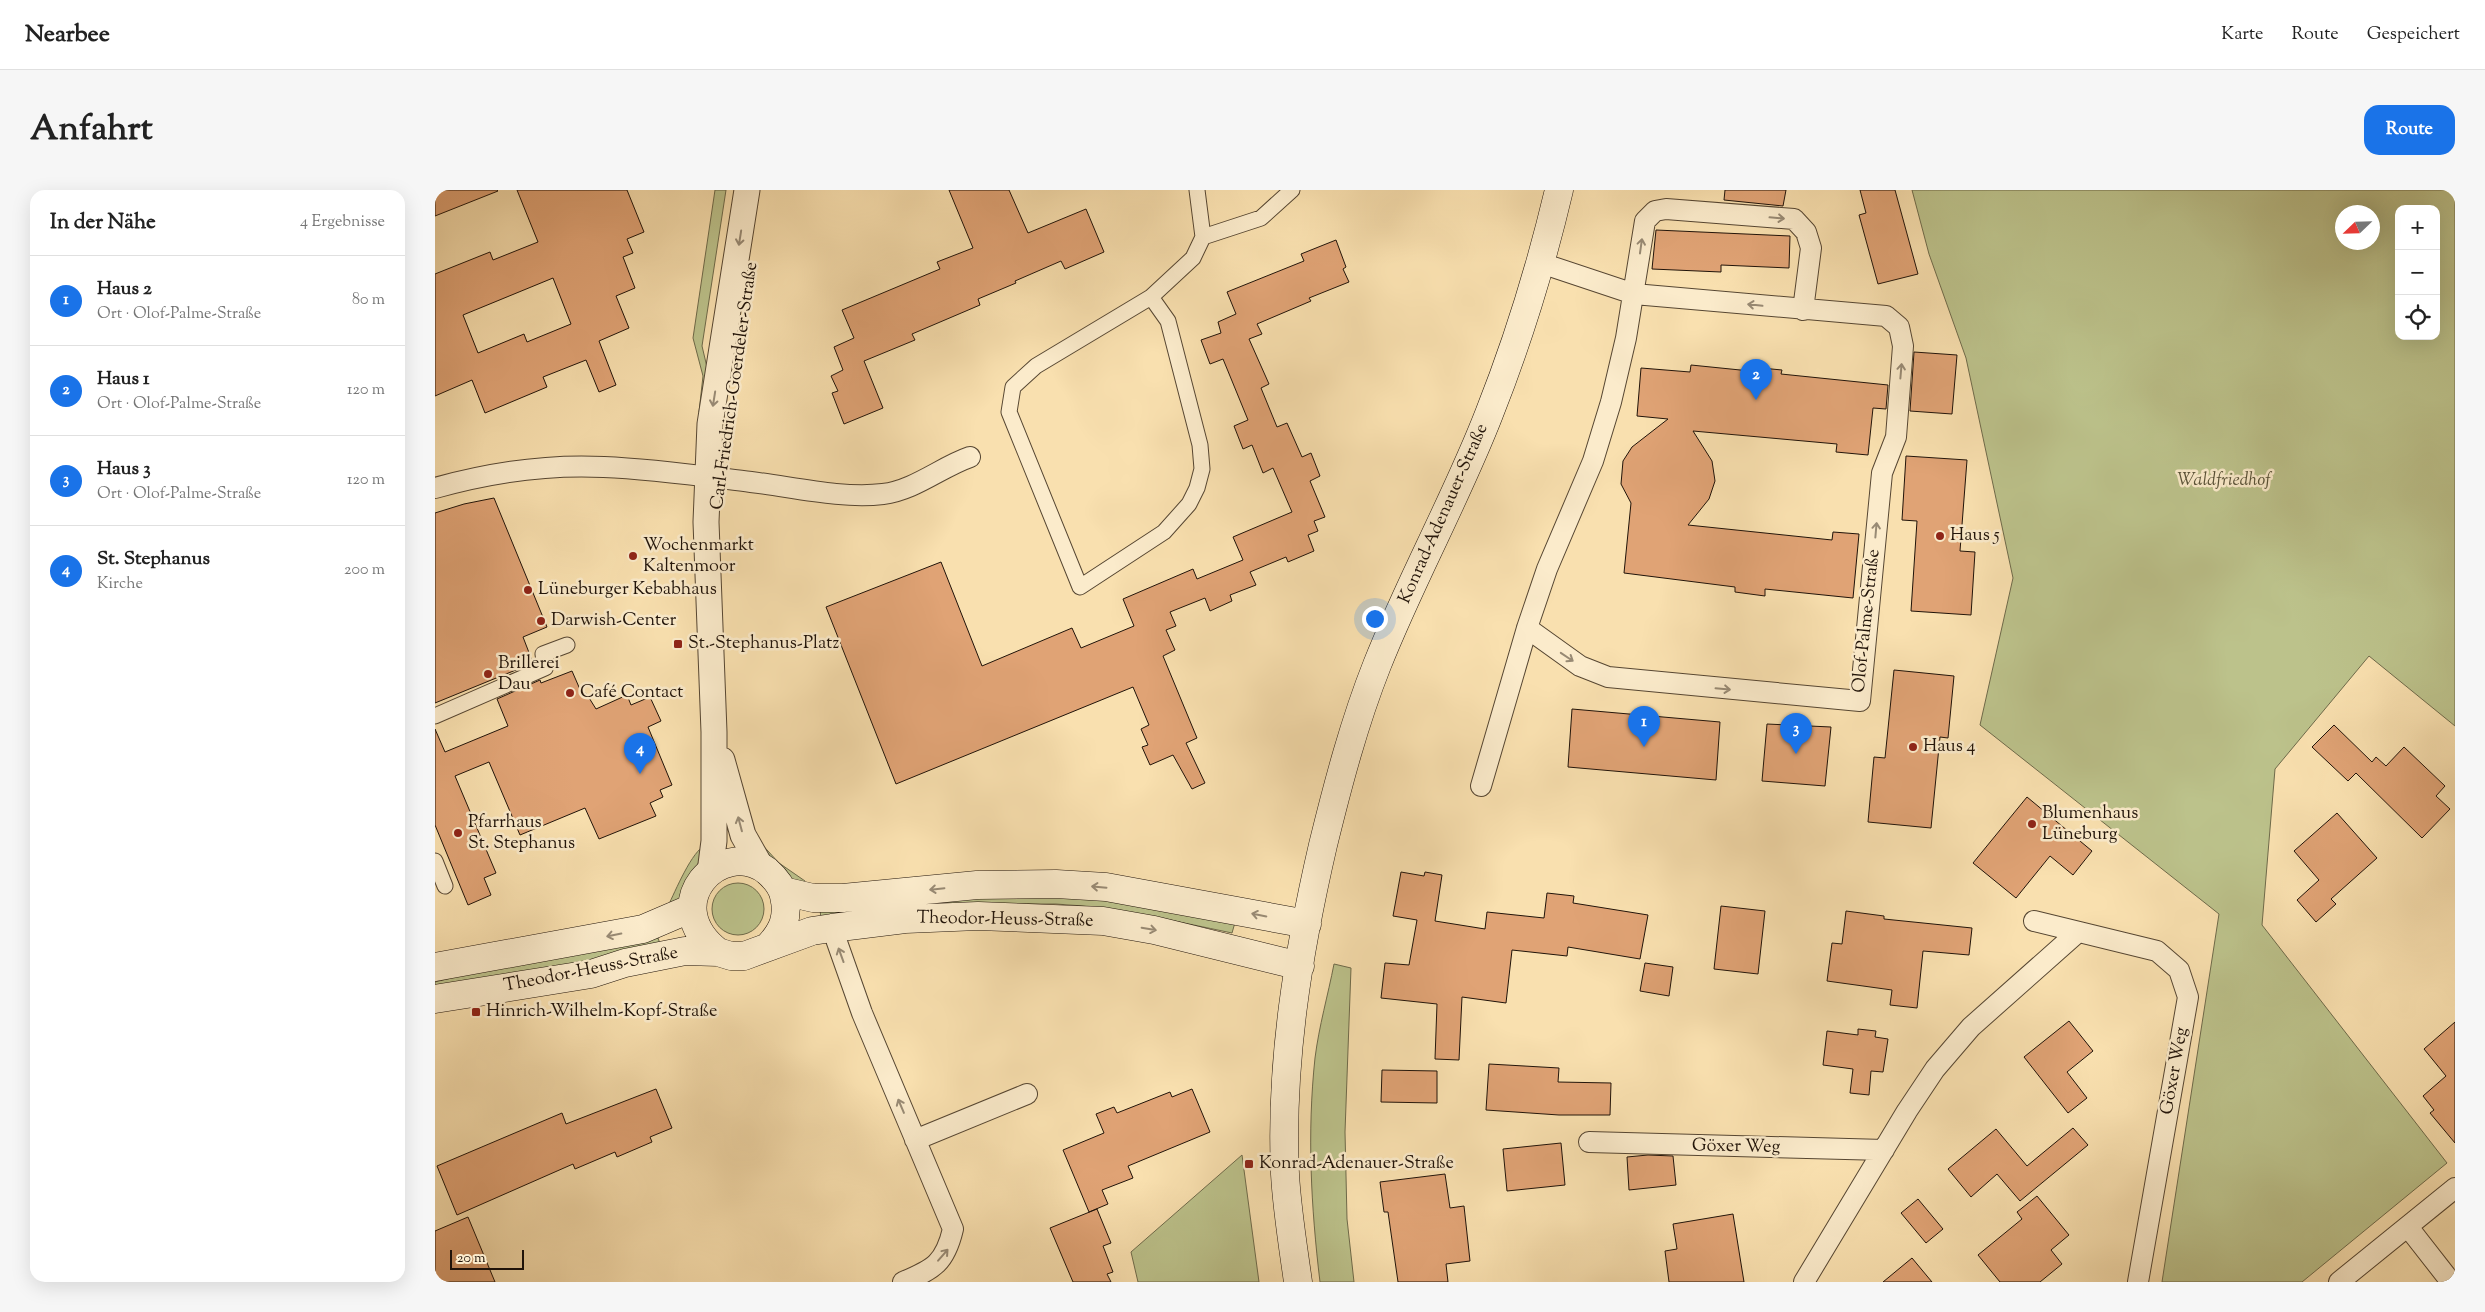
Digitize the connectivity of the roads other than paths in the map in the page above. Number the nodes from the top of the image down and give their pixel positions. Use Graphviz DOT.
graph roads {
  1 [pos="747,190"];
  2 [pos="764,190"];
  3 [pos="1197,190"];
  4 [pos="1292,190"];
  5 [pos="1559,190"];
  6 [pos="1203,237"];
  7 [pos="1541,263"];
  8 [pos="1634,294"];
  9 [pos="1151,297"];
  10 [pos="1803,310"];
  11 [pos="970,457"];
  12 [pos="715,477"];
  13 [pos="435,488"];
  14 [pos="1527,628"];
  15 [pos="567,644"];
  16 [pos="435,716"];
  17 [pos="714,732"];
  18 [pos="1481,786"];
  19 [pos="435,861"];
  20 [pos="761,867"];
  21 [pos="710,872"];
  22 [pos="445,886"];
  23 [pos="783,891"];
  24 [pos="692,908"];
  25 [pos="2034,921"];
  26 [pos="1307,924"];
  27 [pos="832,928"];
  28 [pos="2078,932"];
  29 [pos="768,947"];
  30 [pos="718,952"];
  31 [pos="1300,966"];
  32 [pos="435,967"];
  33 [pos="435,999"];
  34 [pos="1027,1094"];
  35 [pos="915,1140"];
  36 [pos="1589,1142"];
  37 [pos="1884,1150"];
  38 [pos="2455,1188"];
  39 [pos="2408,1227"];
  40 [pos="903,1282"];
  41 [pos="1298,1282"];
  42 [pos="1804,1282"];
  43 [pos="2137,1282"];
  44 [pos="2339,1282"];
  45 [pos="2451,1282"];
  1 -- 12 [label="street, Carl-Friedrich-Goerdeler-Straße, one-way"];
  2 -- 12 [label="street, Carl-Friedrich-Goerdeler-Straße"];
  3 -- 6 [label="street"];
  4 -- 6 [label="street"];
  5 -- 7 [label="main road, Konrad-Adenauer-Straße"];
  6 -- 9 [label="street"];
  7 -- 8 [label="street, Olof-Palme-Straße"];
  7 -- 26 [label="main road, Konrad-Adenauer-Straße"];
  10 -- 8 [label="street, Olof-Palme-Straße, one-way"];
  8 -- 10 [label="street, one-way"];
  8 -- 14 [label="street"];
  9 -- 9 [label="street"];
  14 -- 10 [label="street, Olof-Palme-Straße, one-way"];
  11 -- 12 [label="street"];
  12 -- 13 [label="street"];
  12 -- 17 [label="street, Carl-Friedrich-Goerdeler-Straße"];
  14 -- 18 [label="street"];
  15 -- 16 [label="street"];
  20 -- 17 [label="street, Carl-Friedrich-Goerdeler-Straße, one-way"];
  17 -- 21 [label="street, Carl-Friedrich-Goerdeler-Straße"];
  19 -- 22 [label="street"];
  20 -- 21 [label="main road"];
  20 -- 23 [label="main road"];
  21 -- 24 [label="main road"];
  26 -- 23 [label="main road, Theodor-Heuss-Straße, one-way"];
  23 -- 29 [label="main road"];
  24 -- 30 [label="main road, Theodor-Heuss-Straße"];
  24 -- 32 [label="main road, Theodor-Heuss-Straße, one-way"];
  25 -- 28 [label="street, Göxer Weg"];
  26 -- 31 [label="main road, Konrad-Adenauer-Straße"];
  27 -- 29 [label="main road, Theodor-Heuss-Straße"];
  27 -- 31 [label="main road, Theodor-Heuss-Straße, one-way"];
  35 -- 27 [label="street, one-way"];
  28 -- 37 [label="street"];
  28 -- 43 [label="street, Göxer Weg"];
  29 -- 30 [label="main road, Theodor-Heuss-Straße"];
  30 -- 33 [label="main road, Theodor-Heuss-Straße"];
  31 -- 41 [label="main road, Konrad-Adenauer-Straße"];
  34 -- 35 [label="street"];
  40 -- 35 [label="street, one-way"];
  36 -- 37 [label="street, Göxer Weg"];
  37 -- 42 [label="street"];
  38 -- 39 [label="street"];
  39 -- 44 [label="street"];
  39 -- 45 [label="street"];
}
